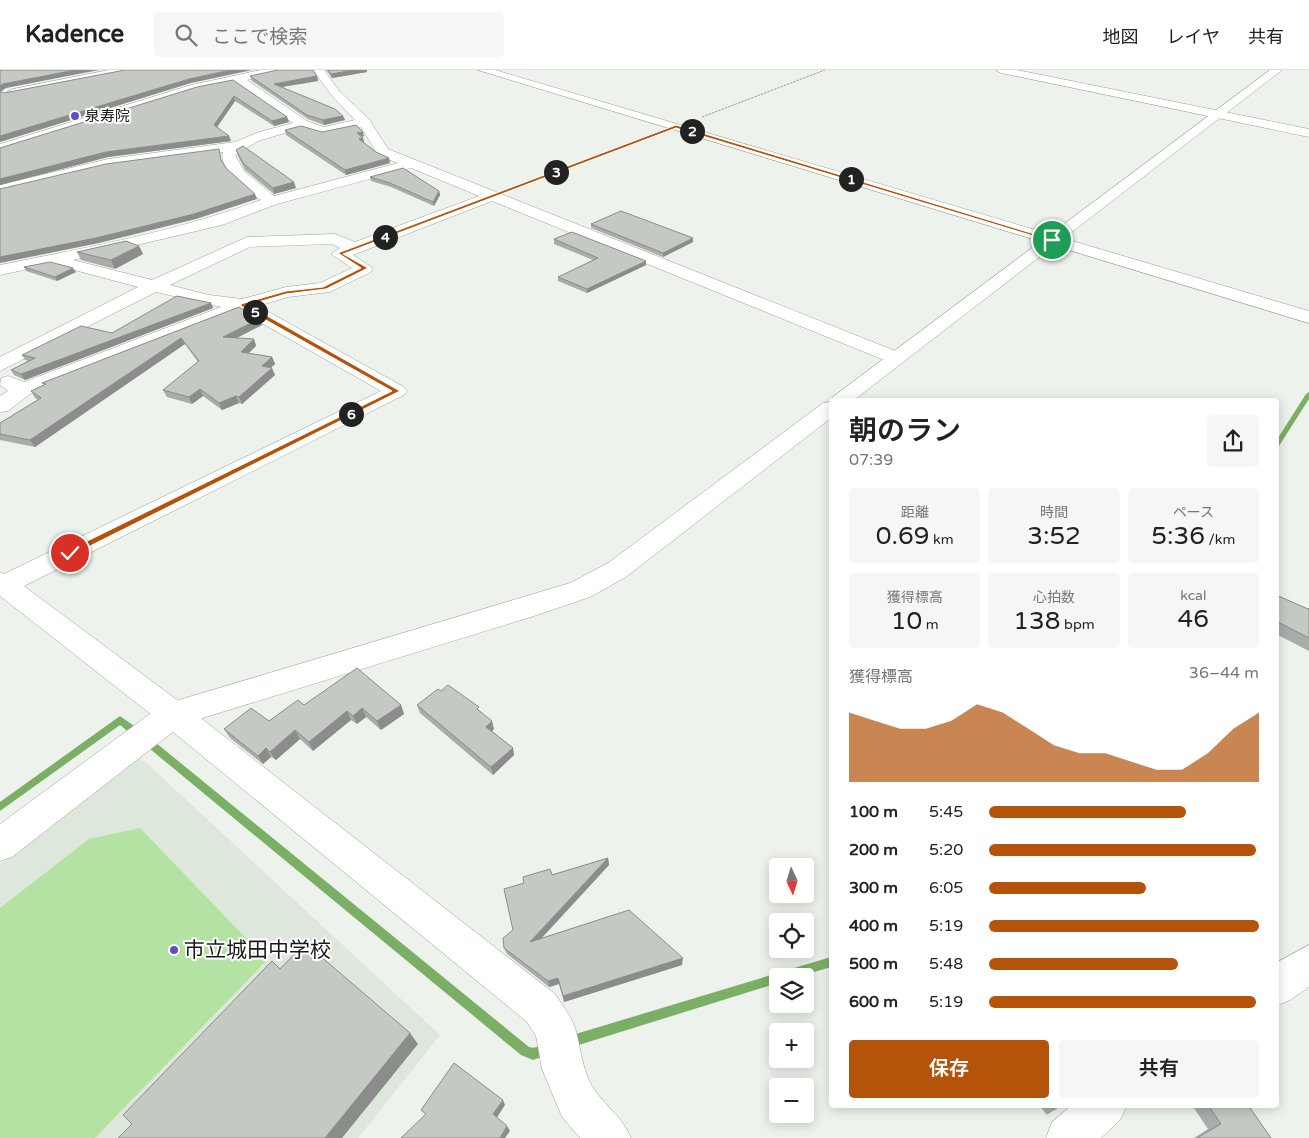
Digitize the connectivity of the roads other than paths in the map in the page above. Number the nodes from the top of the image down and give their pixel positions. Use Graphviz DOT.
graph roads {
  1 [pos="126,70"];
  2 [pos="222,70"];
  3 [pos="277,70"];
  4 [pos="318,70"];
  5 [pos="483,70"];
  6 [pos="1001,70"];
  7 [pos="1278,70"];
  8 [pos="235,78"];
  9 [pos="3,91"];
  10 [pos="20,103"];
  11 [pos="1219,115"];
  12 [pos="365,122"];
  13 [pos="303,124"];
  14 [pos="1309,133"];
  15 [pos="236,146"];
  16 [pos="0,148"];
  17 [pos="410,164"];
  18 [pos="0,189"];
  19 [pos="492,196"];
  20 [pos="272,201"];
  21 [pos="1052,240"];
  22 [pos="355,249"];
  23 [pos="51,259"];
  24 [pos="0,270"];
  25 [pos="153,286"];
  26 [pos="243,305"];
  27 [pos="1309,317"];
  28 [pos="896,358"];
  29 [pos="0,365"];
  30 [pos="0,377"];
  31 [pos="23,390"];
  32 [pos="844,398"];
  33 [pos="0,406"];
  34 [pos="829,410"];
  35 [pos="2,584"];
  36 [pos="169,716"];
  37 [pos="0,844"];
  38 [pos="1309,964"];
  39 [pos="1279,984"];
  40 [pos="1102,1108"];
  41 [pos="609,1138"];
  42 [pos="1068,1138"];
  1 -- 9 [label="street"];
  2 -- 8 [label="street"];
  3 -- 8 [label="street"];
  4 -- 12 [label="street"];
  5 -- 21 [label="street"];
  6 -- 11 [label="street"];
  7 -- 11 [label="street"];
  8 -- 13 [label="street"];
  8 -- 16 [label="street"];
  9 -- 10 [label="street"];
  11 -- 14 [label="street"];
  11 -- 21 [label="street"];
  12 -- 13 [label="street"];
  12 -- 17 [label="street"];
  13 -- 15 [label="street"];
  15 -- 18 [label="street"];
  15 -- 20 [label="street"];
  17 -- 19 [label="street"];
  17 -- 20 [label="street"];
  19 -- 22 [label="street"];
  19 -- 28 [label="street"];
  20 -- 23 [label="street"];
  21 -- 27 [label="street"];
  21 -- 28 [label="street"];
  22 -- 25 [label="street"];
  22 -- 26 [label="street"];
  23 -- 24 [label="street"];
  23 -- 25 [label="street"];
  25 -- 26 [label="street"];
  25 -- 29 [label="street"];
  26 -- 31 [label="street"];
  26 -- 35 [label="street"];
  28 -- 32 [label="street"];
  30 -- 31 [label="street"];
  31 -- 33 [label="street"];
  34 -- 36 [label="street"];
  35 -- 36 [label="street"];
  36 -- 37 [label="street"];
  36 -- 41 [label="street"];
  38 -- 39 [label="street"];
  40 -- 42 [label="street"];
}
